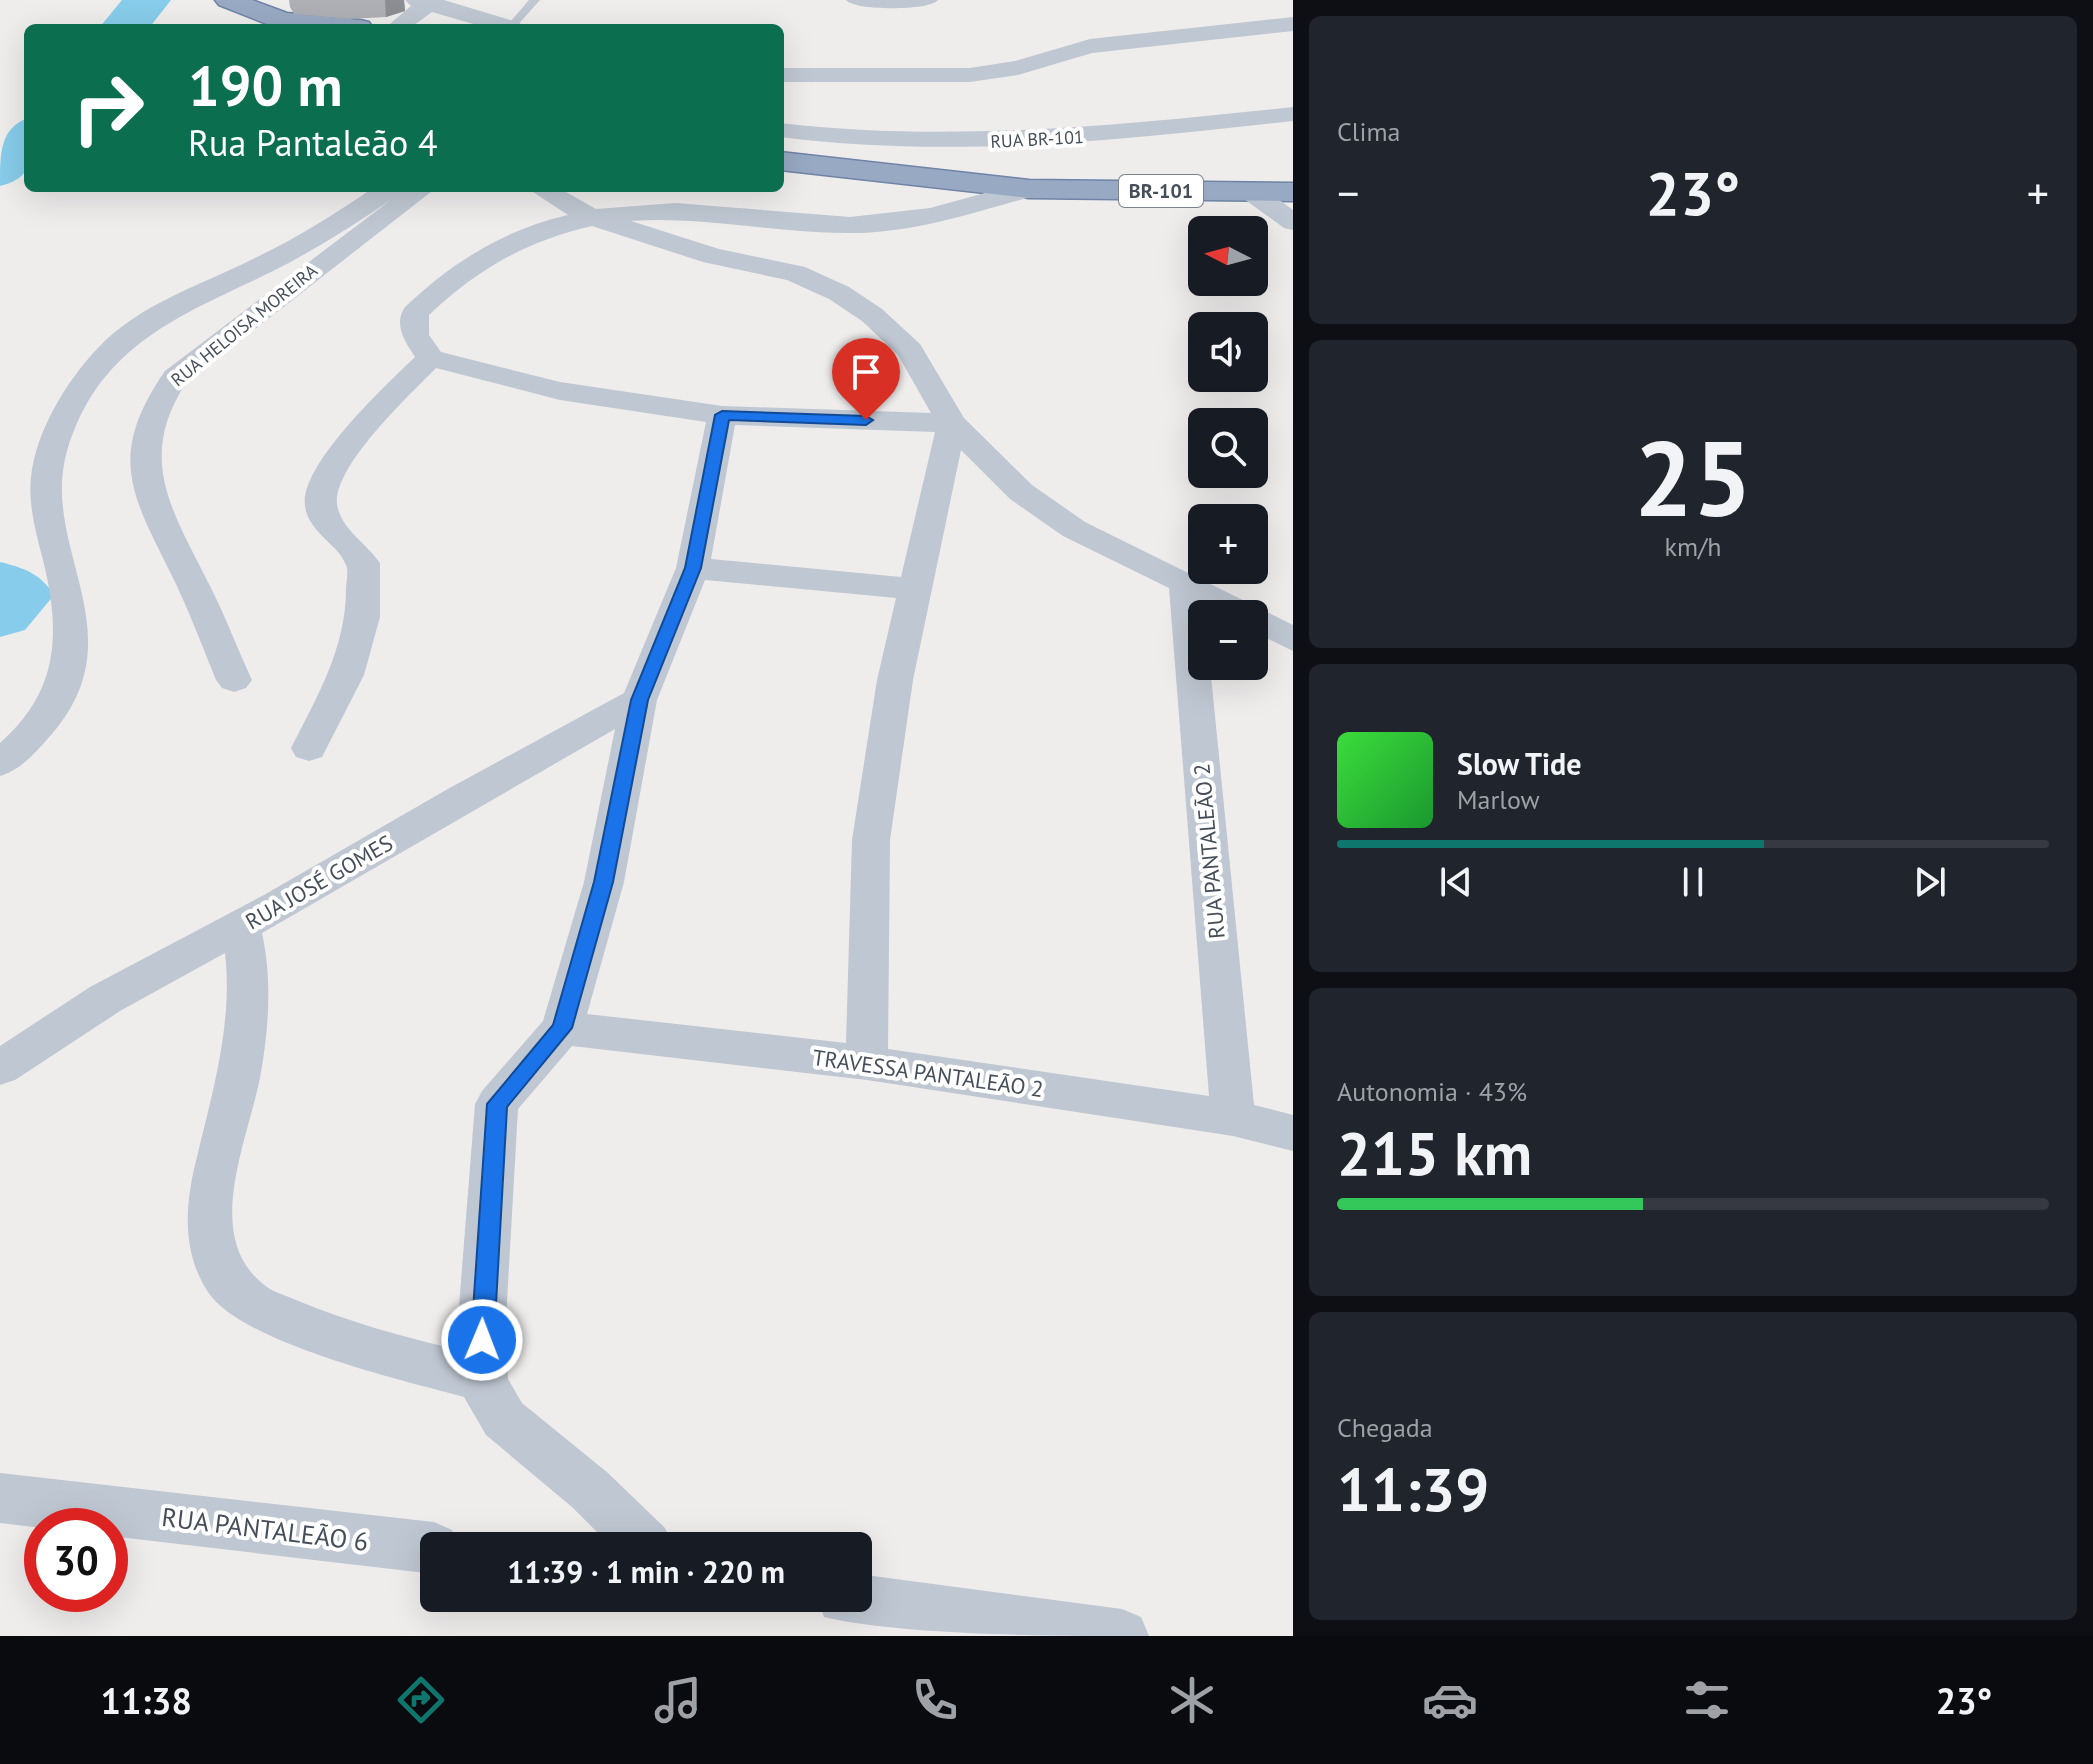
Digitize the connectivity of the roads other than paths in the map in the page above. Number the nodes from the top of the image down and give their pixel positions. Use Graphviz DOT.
graph roads {
  1 [pos="229,0"];
  2 [pos="535,0"];
  3 [pos="857,0"];
  4 [pos="927,0"];
  5 [pos="425,2"];
  6 [pos="291,24"];
  7 [pos="400,24"];
  8 [pos="498,24"];
  9 [pos="514,24"];
  10 [pos="1293,24"];
  11 [pos="784,75"];
  12 [pos="1293,114"];
  13 [pos="784,131"];
  14 [pos="784,161"];
  15 [pos="1029,189"];
  16 [pos="385,192"];
  17 [pos="418,192"];
  18 [pos="547,192"];
  19 [pos="1293,192"];
  20 [pos="1253,193"];
  21 [pos="589,216"];
  22 [pos="1293,222"];
  23 [pos="430,358"];
  24 [pos="722,415"];
  25 [pos="952,423"];
  26 [pos="693,568"];
  27 [pos="1185,584"];
  28 [pos="917,589"];
  29 [pos="1219,600"];
  30 [pos="1268,625"];
  31 [pos="1293,640"];
  32 [pos="234,680"];
  33 [pos="639,700"];
  34 [pos="309,748"];
  35 [pos="0,763"];
  36 [pos="241,926"];
  37 [pos="562,1028"];
  38 [pos="867,1063"];
  39 [pos="0,1068"];
  40 [pos="1233,1118"];
  41 [pos="1293,1133"];
  42 [pos="484,1379"];
  43 [pos="0,1498"];
  44 [pos="633,1532"];
  45 [pos="420,1546"];
  46 [pos="872,1602"];
  47 [pos="1122,1636"];
  1 -- 6 [label="highway"];
  2 -- 9 [label="lane"];
  3 -- 4 [label="street"];
  5 -- 7 [label="street"];
  5 -- 8 [label="street"];
  10 -- 11 [label="street"];
  12 -- 13 [label="street, RUA BR-101"];
  14 -- 15 [label="highway, BR-101"];
  15 -- 20 [label="highway, BR-101"];
  15 -- 21 [label="street"];
  16 -- 35 [label="street"];
  17 -- 32 [label="street, RUA HELOISA MOREIRA"];
  18 -- 21 [label="street"];
  19 -- 20 [label="highway, BR-101"];
  20 -- 22 [label="street"];
  21 -- 23 [label="street"];
  21 -- 25 [label="street"];
  23 -- 24 [label="street"];
  23 -- 34 [label="street"];
  24 -- 25 [label="street"];
  24 -- 26 [label="street"];
  25 -- 27 [label="street"];
  25 -- 28 [label="street"];
  26 -- 28 [label="street"];
  26 -- 33 [label="street"];
  27 -- 29 [label="street"];
  27 -- 40 [label="street, RUA PANTALEÃO 2"];
  28 -- 38 [label="street"];
  30 -- 31 [label="street"];
  33 -- 36 [label="street, RUA JOSÉ GOMES"];
  33 -- 37 [label="street"];
  36 -- 39 [label="street, RUA JOSÉ GOMES"];
  36 -- 42 [label="street"];
  37 -- 38 [label="street, TRAVESSA PANTALEÃO 2"];
  37 -- 42 [label="street"];
  38 -- 40 [label="street, TRAVESSA PANTALEÃO 2"];
  40 -- 41 [label="street, TRAVESSA PANTALEÃO 2"];
  42 -- 44 [label="street"];
  43 -- 45 [label="street, RUA PANTALEÃO 6"];
  46 -- 47 [label="street"];
}
